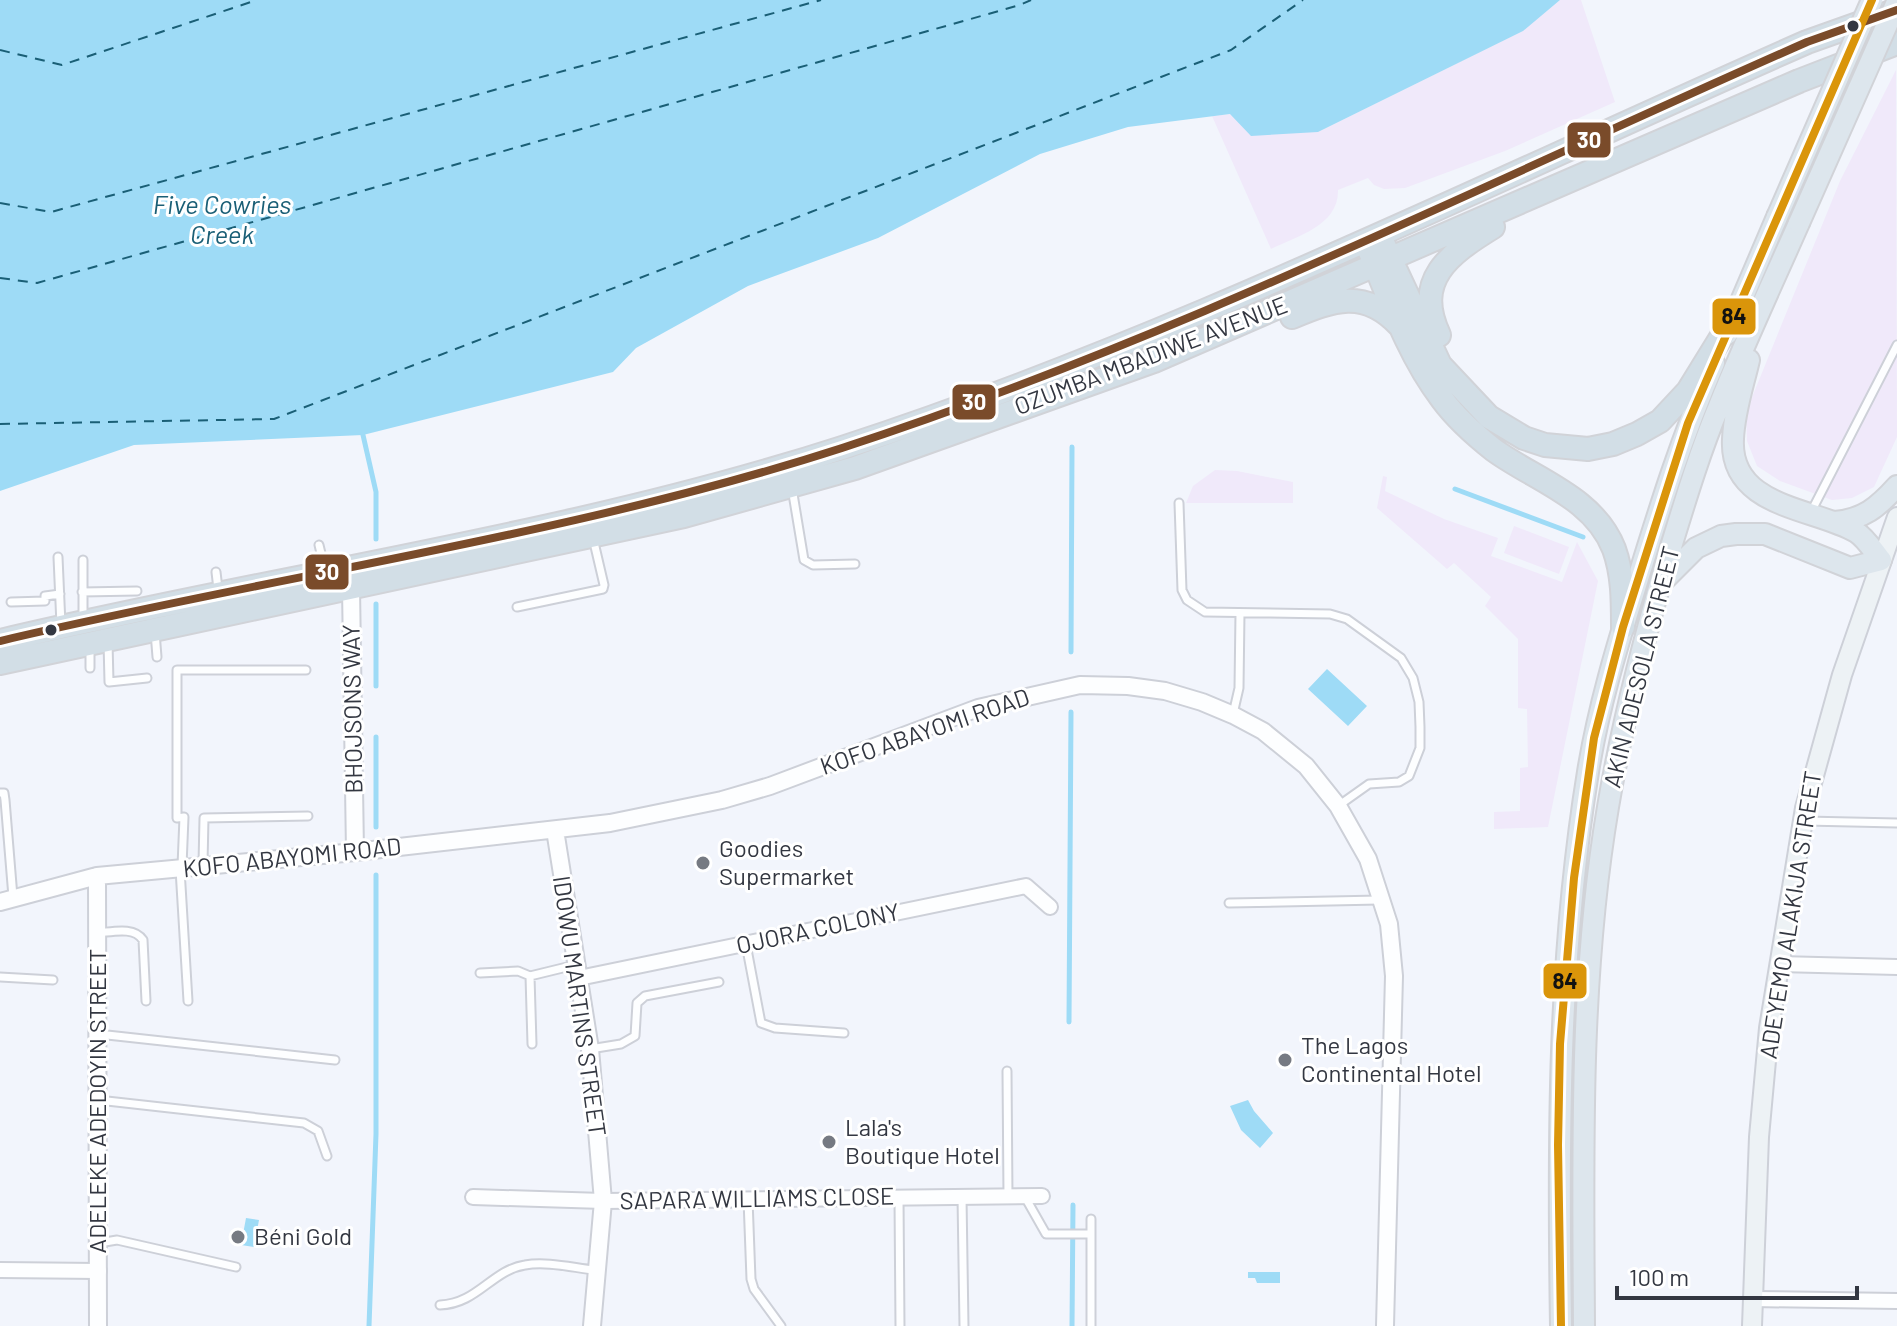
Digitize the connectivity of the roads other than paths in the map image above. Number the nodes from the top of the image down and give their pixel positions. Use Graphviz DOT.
graph roads {
  1 [pos="1872,0"];
  2 [pos="1897,2"];
  3 [pos="1897,10"];
  4 [pos="1897,43"];
  5 [pos="1897,50"];
  6 [pos="1870,53"];
  7 [pos="1532,198"];
  8 [pos="1372,236"];
  9 [pos="1383,262"];
  10 [pos="1762,308"];
  11 [pos="1733,318"];
  12 [pos="1402,328"];
  13 [pos="1897,345"];
  14 [pos="1154,361"];
  15 [pos="1457,382"];
  16 [pos="792,486"];
  17 [pos="1897,486"];
  18 [pos="1179,503"];
  19 [pos="1897,517"];
  20 [pos="1819,518"];
  21 [pos="592,535"];
  22 [pos="319,545"];
  23 [pos="58,557"];
  24 [pos="83,560"];
  25 [pos="1881,560"];
  26 [pos="855,564"];
  27 [pos="341,575"];
  28 [pos="1660,584"];
  29 [pos="137,591"];
  30 [pos="82,592"];
  31 [pos="60,594"];
  32 [pos="11,602"];
  33 [pos="517,607"];
  34 [pos="1240,613"];
  35 [pos="1623,627"];
  36 [pos="155,630"];
  37 [pos="85,633"];
  38 [pos="0,641"];
  39 [pos="157,657"];
  40 [pos="0,663"];
  41 [pos="90,668"];
  42 [pos="306,670"];
  43 [pos="147,678"];
  44 [pos="1233,715"];
  45 [pos="0,793"];
  46 [pos="1338,806"];
  47 [pos="308,816"];
  48 [pos="184,817"];
  49 [pos="204,818"];
  50 [pos="1802,821"];
  51 [pos="1897,823"];
  52 [pos="555,830"];
  53 [pos="355,852"];
  54 [pos="203,866"];
  55 [pos="181,868"];
  56 [pos="97,876"];
  57 [pos="1382,900"];
  58 [pos="7,901"];
  59 [pos="1229,903"];
  60 [pos="1050,907"];
  61 [pos="97,933"];
  62 [pos="746,944"];
  63 [pos="1779,964"];
  64 [pos="1897,967"];
  65 [pos="578,971"];
  66 [pos="480,973"];
  67 [pos="530,976"];
  68 [pos="0,977"];
  69 [pos="53,980"];
  70 [pos="719,982"];
  71 [pos="146,1001"];
  72 [pos="188,1001"];
  73 [pos="844,1033"];
  74 [pos="98,1034"];
  75 [pos="532,1044"];
  76 [pos="590,1049"];
  77 [pos="335,1060"];
  78 [pos="1007,1071"];
  79 [pos="98,1100"];
  80 [pos="327,1156"];
  81 [pos="1042,1196"];
  82 [pos="473,1197"];
  83 [pos="962,1197"];
  84 [pos="1008,1197"];
  85 [pos="1025,1197"];
  86 [pos="899,1198"];
  87 [pos="748,1199"];
  88 [pos="603,1201"];
  89 [pos="1091,1219"];
  90 [pos="1091,1234"];
  91 [pos="99,1243"];
  92 [pos="236,1267"];
  93 [pos="0,1270"];
  94 [pos="598,1270"];
  95 [pos="99,1271"];
  96 [pos="1753,1299"];
  97 [pos="1897,1301"];
  98 [pos="440,1305"];
  99 [pos="98,1326"];
  100 [pos="592,1326"];
  101 [pos="781,1326"];
  102 [pos="900,1326"];
  103 [pos="964,1326"];
  104 [pos="1091,1326"];
  105 [pos="1385,1326"];
  106 [pos="1561,1326"];
  107 [pos="1584,1326"];
  108 [pos="1752,1326"];
  1 -- 11 [label="main road, AKIN ADESOLA STREET, bridge"];
  2 -- 10 [label="main road, AKIN ADESOLA STREET, bridge"];
  3 -- 8 [label="highway, OZUMBA MBADIWE AVENUE"];
  4 -- 6 [label="highway, OZUMBA MBADIWE AVENUE"];
  5 -- 6 [label="highway"];
  6 -- 7 [label="highway, OZUMBA MBADIWE AVENUE"];
  7 -- 9 [label="highway, OZUMBA MBADIWE AVENUE"];
  7 -- 15 [label="highway"];
  8 -- 9 [label="highway"];
  8 -- 27 [label="highway, OZUMBA MBADIWE AVENUE"];
  9 -- 12 [label="highway"];
  9 -- 14 [label="highway, OZUMBA MBADIWE AVENUE"];
  9 -- 15 [label="highway"];
  10 -- 20 [label="main road"];
  10 -- 28 [label="main road, AKIN ADESOLA STREET"];
  11 -- 15 [label="highway"];
  11 -- 35 [label="main road, AKIN ADESOLA STREET"];
  12 -- 14 [label="highway"];
  12 -- 35 [label="highway"];
  13 -- 20 [label="lane"];
  14 -- 16 [label="highway, OZUMBA MBADIWE AVENUE"];
  16 -- 21 [label="highway, OZUMBA MBADIWE AVENUE"];
  16 -- 26 [label="lane"];
  17 -- 20 [label="main road"];
  18 -- 34 [label="lane"];
  19 -- 25 [label="main road, ADEYEMO ALAKIJA STREET"];
  20 -- 25 [label="main road"];
  21 -- 27 [label="highway, OZUMBA MBADIWE AVENUE"];
  21 -- 33 [label="lane"];
  22 -- 27 [label="lane"];
  23 -- 31 [label="lane"];
  24 -- 30 [label="lane"];
  25 -- 28 [label="main road"];
  25 -- 50 [label="main road, ADEYEMO ALAKIJA STREET"];
  27 -- 36 [label="highway, OZUMBA MBADIWE AVENUE"];
  27 -- 37 [label="highway, OZUMBA MBADIWE AVENUE"];
  27 -- 53 [label="street, BHOJSONS WAY"];
  28 -- 107 [label="main road, AKIN ADESOLA STREET"];
  29 -- 30 [label="lane"];
  30 -- 37 [label="lane"];
  31 -- 32 [label="lane"];
  31 -- 37 [label="lane"];
  34 -- 44 [label="lane"];
  34 -- 46 [label="lane"];
  35 -- 106 [label="main road, AKIN ADESOLA STREET"];
  36 -- 37 [label="highway, OZUMBA MBADIWE AVENUE"];
  36 -- 39 [label="lane"];
  37 -- 38 [label="highway, OZUMBA MBADIWE AVENUE"];
  37 -- 40 [label="highway, OZUMBA MBADIWE AVENUE"];
  37 -- 41 [label="lane"];
  37 -- 43 [label="lane"];
  42 -- 48 [label="lane"];
  44 -- 46 [label="street, KOFO ABAYOMI ROAD"];
  44 -- 52 [label="street, KOFO ABAYOMI ROAD"];
  45 -- 58 [label="lane"];
  46 -- 57 [label="street, KOFO ABAYOMI ROAD"];
  47 -- 49 [label="lane"];
  48 -- 49 [label="lane"];
  48 -- 55 [label="lane"];
  49 -- 54 [label="lane"];
  50 -- 51 [label="lane"];
  50 -- 63 [label="main road, ADEYEMO ALAKIJA STREET"];
  52 -- 53 [label="street, KOFO ABAYOMI ROAD"];
  52 -- 65 [label="street, IDOWU MARTINS STREET"];
  53 -- 54 [label="street, KOFO ABAYOMI ROAD"];
  54 -- 55 [label="street, KOFO ABAYOMI ROAD"];
  55 -- 56 [label="street, KOFO ABAYOMI ROAD"];
  55 -- 72 [label="lane"];
  56 -- 58 [label="street, KOFO ABAYOMI ROAD"];
  56 -- 61 [label="street, ADELEKE ADEDOYIN STREET"];
  57 -- 59 [label="lane"];
  57 -- 105 [label="street, KOFO ABAYOMI ROAD"];
  60 -- 62 [label="street, OJORA COLONY"];
  61 -- 71 [label="lane"];
  61 -- 74 [label="street, ADELEKE ADEDOYIN STREET"];
  62 -- 65 [label="street, OJORA COLONY"];
  62 -- 73 [label="lane"];
  63 -- 64 [label="street"];
  63 -- 96 [label="main road, ADEYEMO ALAKIJA STREET"];
  65 -- 67 [label="lane"];
  65 -- 76 [label="street, IDOWU MARTINS STREET"];
  66 -- 67 [label="lane"];
  67 -- 75 [label="lane"];
  68 -- 69 [label="lane"];
  70 -- 76 [label="lane"];
  74 -- 77 [label="lane"];
  74 -- 79 [label="street, ADELEKE ADEDOYIN STREET"];
  76 -- 88 [label="street, IDOWU MARTINS STREET"];
  78 -- 84 [label="lane"];
  79 -- 80 [label="lane"];
  79 -- 91 [label="street, ADELEKE ADEDOYIN STREET"];
  81 -- 85 [label="street, SAPARA WILLIAMS CLOSE"];
  82 -- 88 [label="street, SAPARA WILLIAMS CLOSE"];
  83 -- 84 [label="street, SAPARA WILLIAMS CLOSE"];
  83 -- 86 [label="street, SAPARA WILLIAMS CLOSE"];
  83 -- 103 [label="lane"];
  84 -- 85 [label="street, SAPARA WILLIAMS CLOSE"];
  85 -- 90 [label="lane"];
  86 -- 87 [label="street, SAPARA WILLIAMS CLOSE"];
  86 -- 102 [label="lane"];
  87 -- 88 [label="street, SAPARA WILLIAMS CLOSE"];
  87 -- 101 [label="lane"];
  88 -- 94 [label="street, IDOWU MARTINS STREET"];
  89 -- 90 [label="lane"];
  90 -- 104 [label="lane"];
  91 -- 92 [label="lane"];
  91 -- 95 [label="street, ADELEKE ADEDOYIN STREET"];
  93 -- 95 [label="street"];
  94 -- 98 [label="lane"];
  94 -- 100 [label="street, IDOWU MARTINS STREET"];
  95 -- 99 [label="street, ADELEKE ADEDOYIN STREET"];
  96 -- 97 [label="street"];
  96 -- 108 [label="main road, ADEYEMO ALAKIJA STREET"];
}
